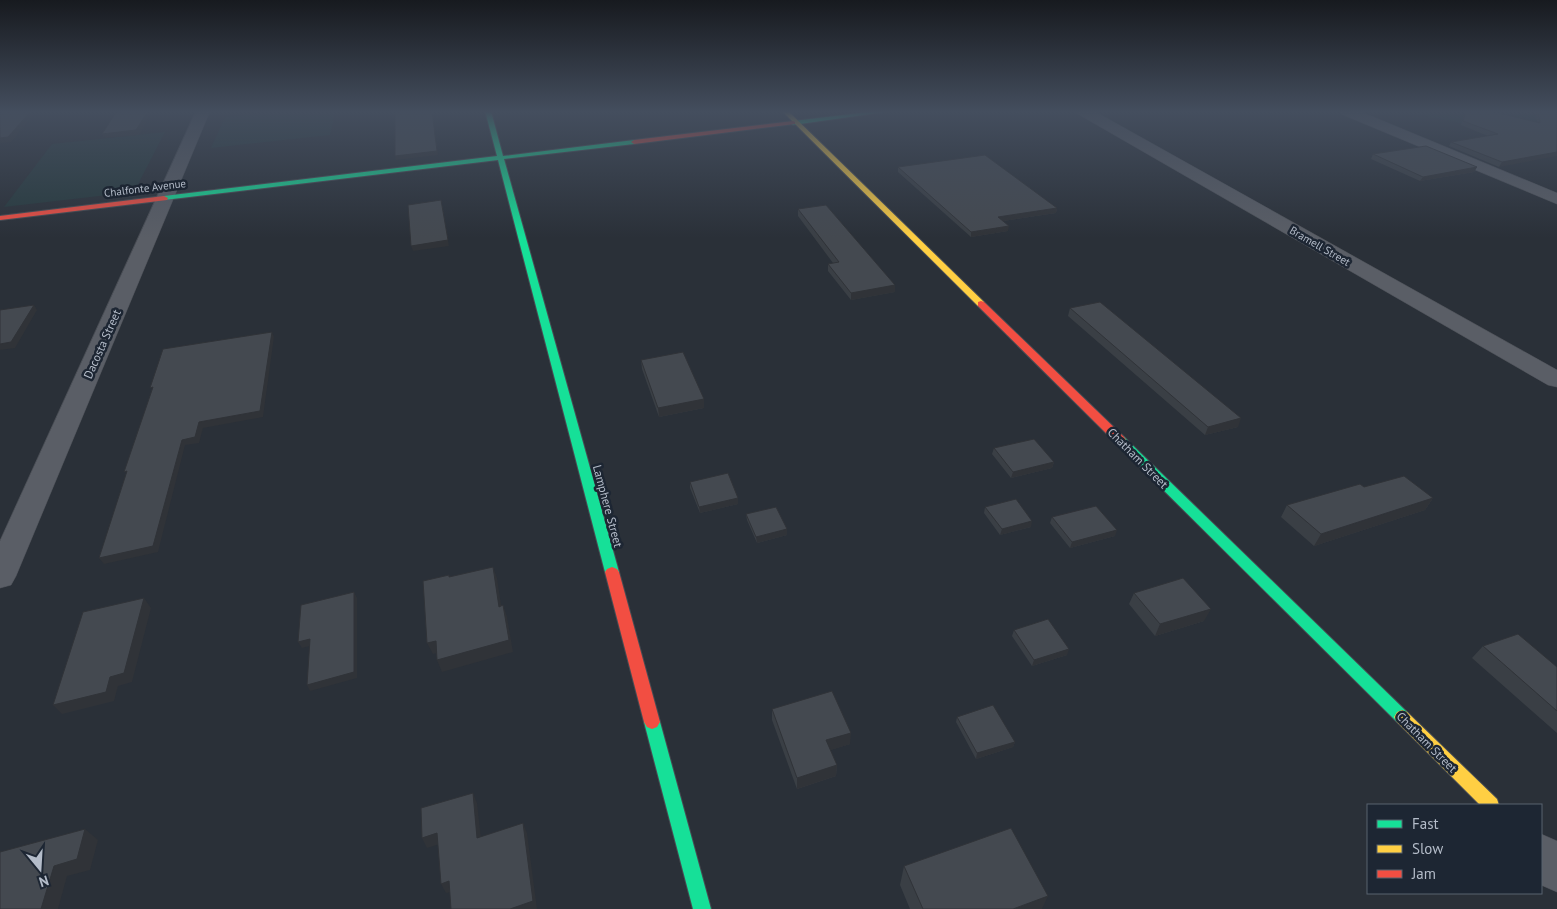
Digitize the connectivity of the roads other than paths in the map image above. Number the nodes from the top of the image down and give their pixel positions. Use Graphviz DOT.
graph roads {
  1 [pos="185,153"];
  2 [pos="498,153"];
  3 [pos="537,153"];
  4 [pos="829,153"];
  5 [pos="1158,153"];
  6 [pos="1448,153"];
  7 [pos="499,158"];
  8 [pos="166,198"];
  9 [pos="1557,199"];
  10 [pos="0,218"];
  11 [pos="1557,380"];
  12 [pos="0,576"];
  13 [pos="1489,804"];
  14 [pos="1542,856"];
  15 [pos="1557,871"];
  16 [pos="702,909"];
  1 -- 8 [label="street, Dacosta Street"];
  2 -- 7 [label="street, Lamphere Street"];
  3 -- 7 [label="street, Chalfonte Avenue"];
  4 -- 13 [label="street, Chatham Street"];
  5 -- 11 [label="street, Bramell Street"];
  6 -- 9 [label="street"];
  7 -- 8 [label="street, Chalfonte Avenue"];
  7 -- 16 [label="street, Lamphere Street"];
  8 -- 10 [label="street, Chalfonte Avenue"];
  8 -- 12 [label="street, Dacosta Street"];
  14 -- 15 [label="street"];
}
